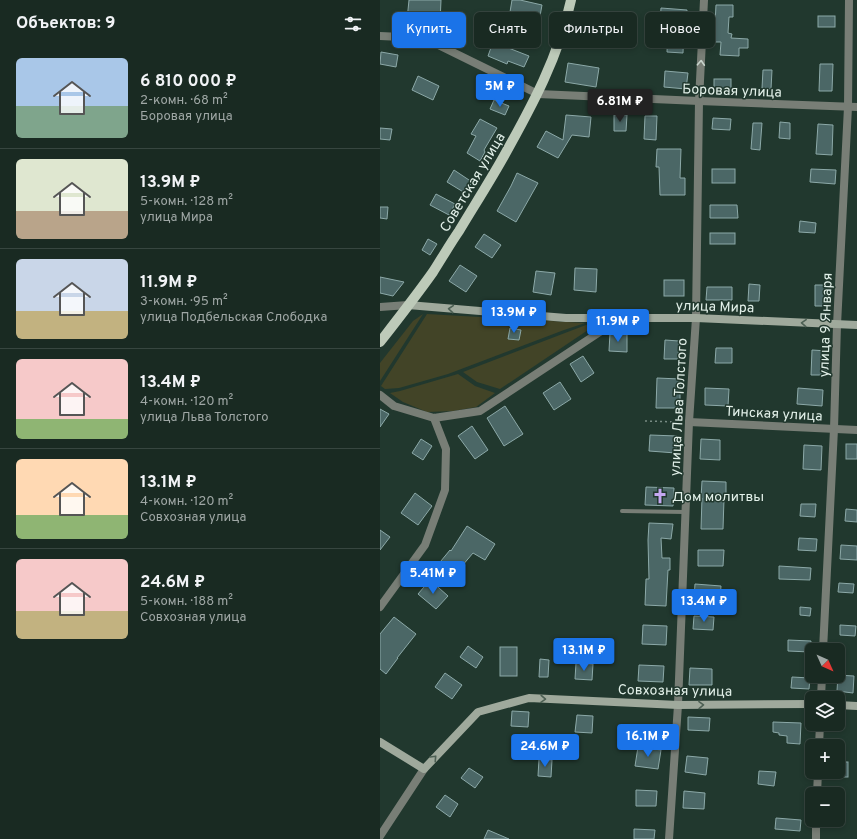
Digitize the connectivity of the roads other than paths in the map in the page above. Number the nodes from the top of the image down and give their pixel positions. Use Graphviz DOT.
graph roads {
  1 [pos="571,0"];
  2 [pos="704,0"];
  3 [pos="849,0"];
  4 [pos="380,36"];
  5 [pos="538,94"];
  6 [pos="699,102"];
  7 [pos="848,107"];
  8 [pos="857,107"];
  9 [pos="408,306"];
  10 [pos="380,307"];
  11 [pos="621,318"];
  12 [pos="696,318"];
  13 [pos="837,324"];
  14 [pos="857,325"];
  15 [pos="380,342"];
  16 [pos="380,395"];
  17 [pos="434,418"];
  18 [pos="690,422"];
  19 [pos="834,429"];
  20 [pos="857,430"];
  21 [pos="622,511"];
  22 [pos="685,512"];
  23 [pos="380,607"];
  24 [pos="823,643"];
  25 [pos="805,704"];
  26 [pos="678,705"];
  27 [pos="845,705"];
  28 [pos="857,706"];
  29 [pos="380,742"];
  30 [pos="424,769"];
  31 [pos="816,827"];
  32 [pos="380,836"];
  33 [pos="669,839"];
  34 [pos="816,839"];
  1 -- 5 [label="main road, Советская улица"];
  6 -- 2 [label="street, улица Льва Толстого, one-way"];
  3 -- 7 [label="street, улица 9 Января"];
  4 -- 5 [label="street, Боровая улица"];
  5 -- 6 [label="street, Боровая улица"];
  5 -- 9 [label="main road, Советская улица"];
  6 -- 7 [label="street, Боровая улица"];
  6 -- 12 [label="street, улица Льва Толстого"];
  7 -- 8 [label="street, Боровая улица"];
  7 -- 13 [label="street, улица 9 Января"];
  9 -- 10 [label="street, улица Мира"];
  11 -- 9 [label="main road, улица Мира, one-way"];
  9 -- 15 [label="main road, Советская улица"];
  11 -- 12 [label="main road, улица Мира"];
  11 -- 17 [label="street"];
  13 -- 12 [label="main road, улица Мира, one-way"];
  12 -- 18 [label="street, улица Льва Толстого"];
  13 -- 14 [label="main road, улица Мира"];
  13 -- 19 [label="street, улица 9 Января"];
  16 -- 17 [label="street"];
  17 -- 23 [label="street"];
  18 -- 19 [label="street, Тинская улица"];
  18 -- 22 [label="street, улица Льва Толстого"];
  19 -- 20 [label="street, Тинская улица"];
  19 -- 24 [label="street, улица 9 Января"];
  21 -- 22 [label="lane"];
  22 -- 26 [label="street, улица Льва Толстого"];
  26 -- 25 [label="main road, Совхозная улица, one-way"];
  30 -- 26 [label="main road, Совхозная улица, one-way"];
  26 -- 33 [label="street, улица Льва Толстого"];
  27 -- 28 [label="main road"];
  29 -- 30 [label="main road"];
  30 -- 32 [label="street"];
  31 -- 34 [label="street"];
}
